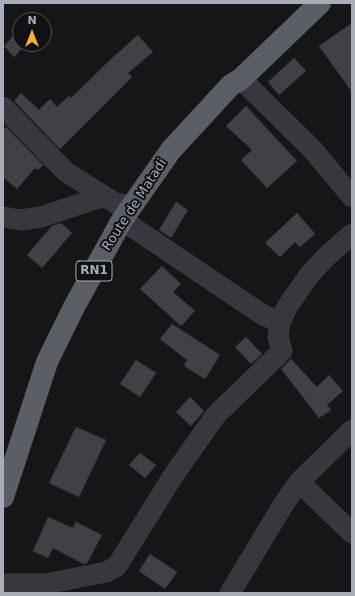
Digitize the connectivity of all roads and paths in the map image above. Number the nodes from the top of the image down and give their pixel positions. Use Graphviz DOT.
graph roads {
  1 [pos="320,3"];
  2 [pos="241,79"];
  3 [pos="3,107"];
  4 [pos="104,196"];
  5 [pos="352,197"];
  6 [pos="127,213"];
  7 [pos="3,217"];
  8 [pos="352,234"];
  9 [pos="280,323"];
  10 [pos="352,430"];
  11 [pos="299,482"];
  12 [pos="3,497"];
  13 [pos="350,528"];
  14 [pos="3,584"];
  15 [pos="80,585"];
  16 [pos="230,593"];
  1 -- 2 [label="highway, Route de Matadi / RN1"];
  2 -- 5 [label="street"];
  2 -- 6 [label="highway, Route de Matadi / RN1"];
  3 -- 4 [label="street"];
  4 -- 6 [label="street"];
  4 -- 7 [label="street"];
  6 -- 9 [label="street"];
  6 -- 12 [label="highway, Route de Matadi / RN1"];
  8 -- 9 [label="street"];
  9 -- 15 [label="street"];
  10 -- 11 [label="street"];
  11 -- 13 [label="street"];
  11 -- 16 [label="street"];
  14 -- 15 [label="street"];
}
